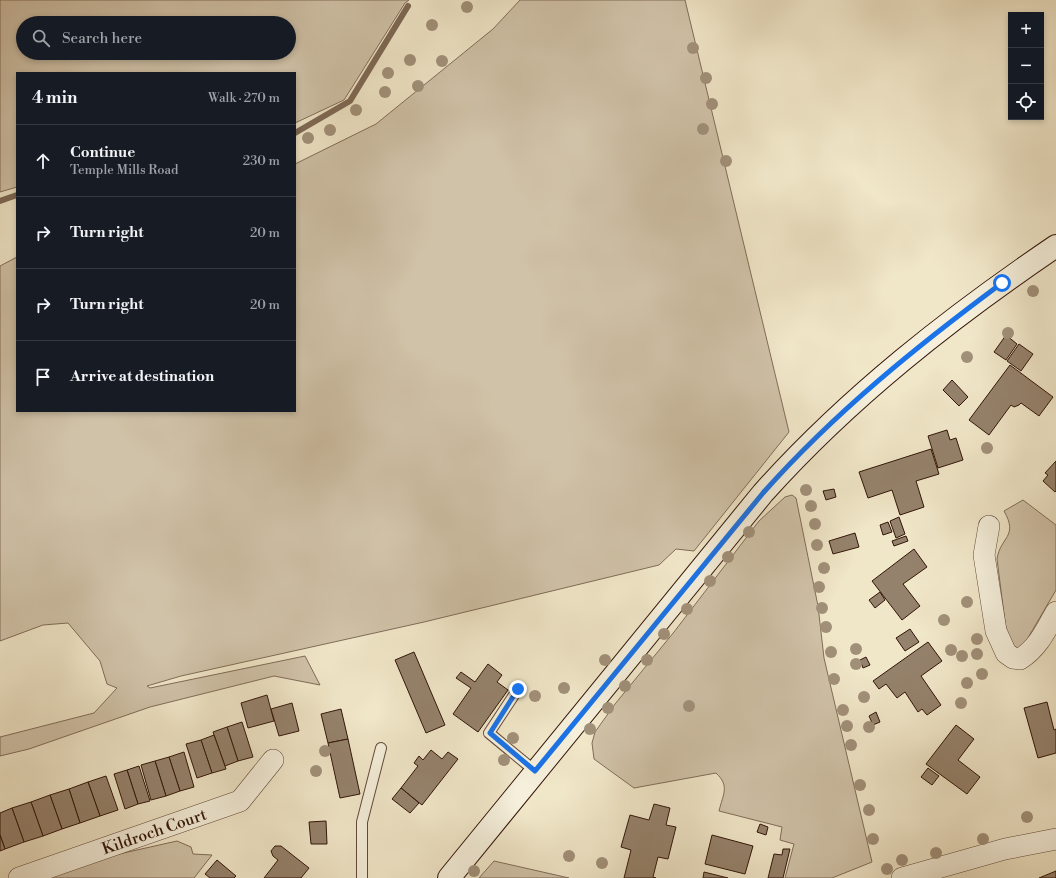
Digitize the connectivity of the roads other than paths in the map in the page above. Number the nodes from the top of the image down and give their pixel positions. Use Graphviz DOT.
graph roads {
  1 [pos="1056,246"];
  2 [pos="989,526"];
  3 [pos="1056,612"];
  4 [pos="518,689"];
  5 [pos="381,748"];
  6 [pos="272,760"];
  7 [pos="535,771"];
  8 [pos="1056,839"];
  9 [pos="19,878"];
  10 [pos="362,878"];
  11 [pos="449,878"];
  12 [pos="902,878"];
  1 -- 7 [label="street"];
  2 -- 3 [label="street"];
  4 -- 7 [label="lane"];
  5 -- 10 [label="lane"];
  6 -- 9 [label="street, Kildroch Court"];
  7 -- 11 [label="street"];
  8 -- 12 [label="street"];
}
